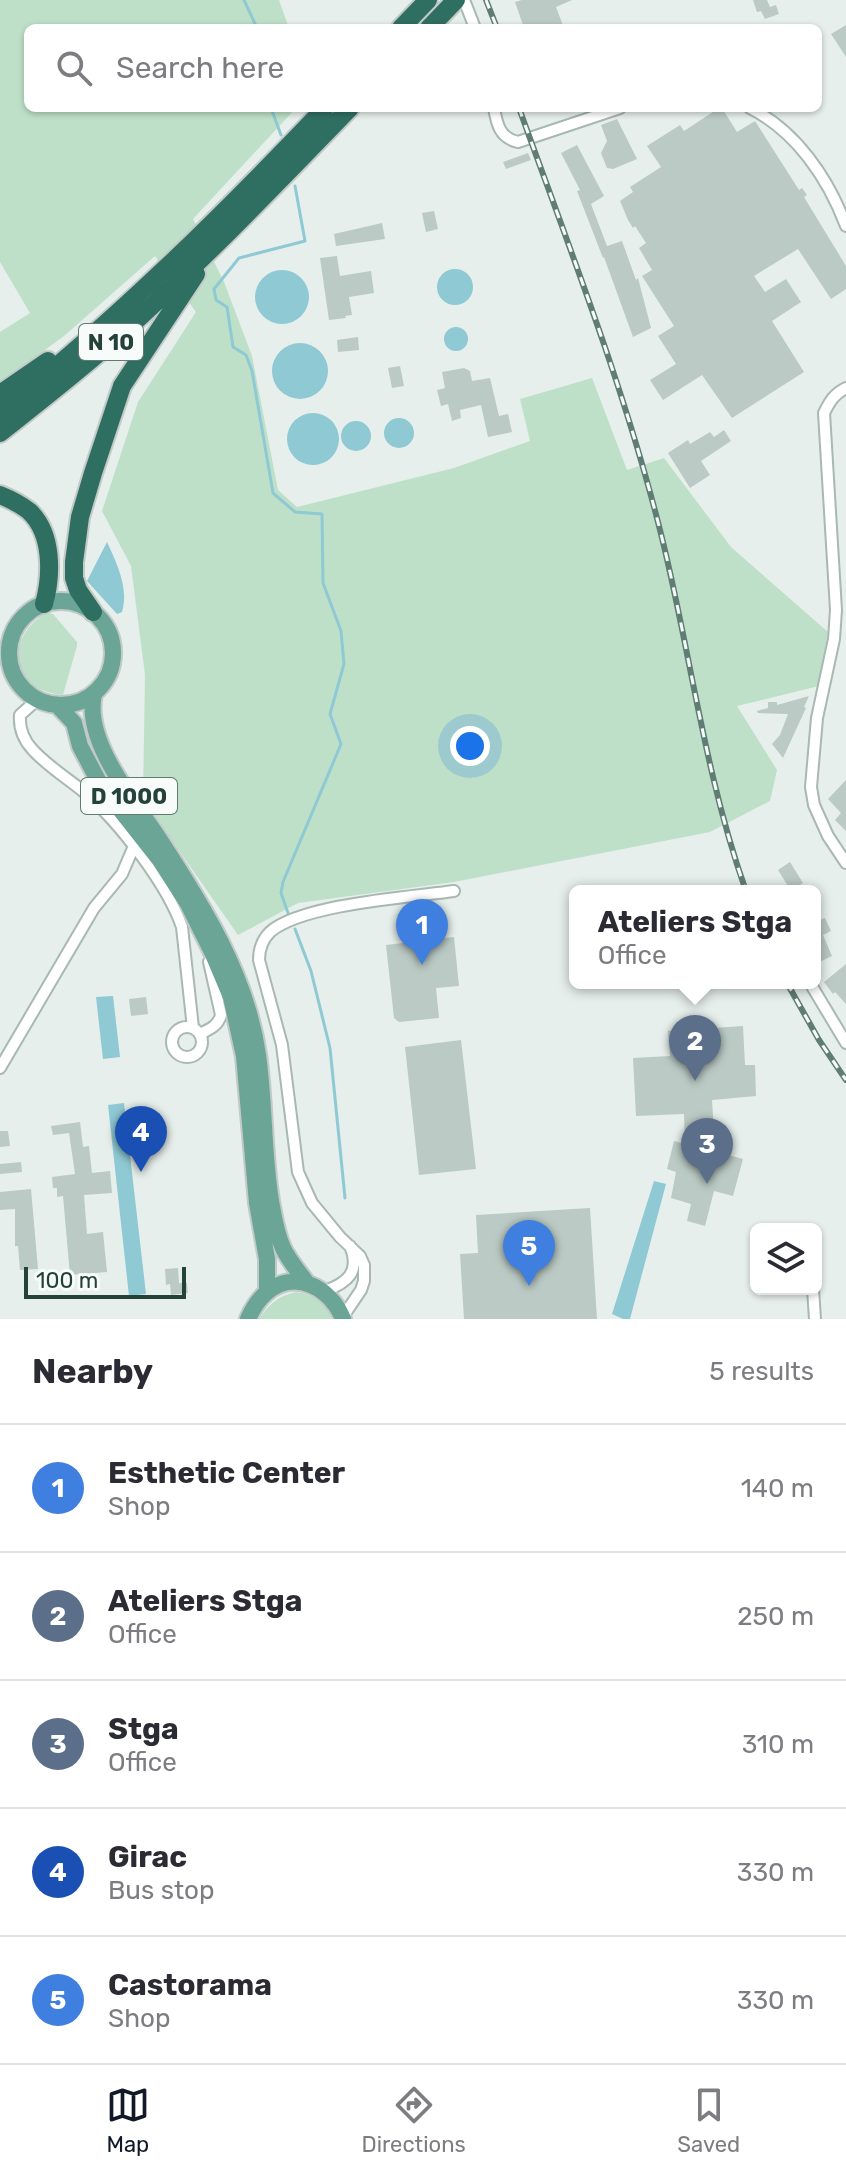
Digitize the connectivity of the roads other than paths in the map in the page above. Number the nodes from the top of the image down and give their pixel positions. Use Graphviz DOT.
graph roads {
  1 [pos="428,0"];
  2 [pos="456,0"];
  3 [pos="464,0"];
  4 [pos="405,24"];
  5 [pos="433,24"];
  6 [pos="473,24"];
  7 [pos="321,112"];
  8 [pos="346,112"];
  9 [pos="495,112"];
  10 [pos="608,112"];
  11 [pos="758,112"];
  12 [pos="846,226"];
  13 [pos="216,245"];
  14 [pos="73,353"];
  15 [pos="846,388"];
  16 [pos="0,394"];
  17 [pos="0,413"];
  18 [pos="0,433"];
  19 [pos="0,495"];
  20 [pos="44,604"];
  21 [pos="93,612"];
  22 [pos="6,637"];
  23 [pos="5,666"];
  24 [pos="94,694"];
  25 [pos="37,700"];
  26 [pos="57,705"];
  27 [pos="134,846"];
  28 [pos="846,863"];
  29 [pos="454,891"];
  30 [pos="200,925"];
  31 [pos="813,989"];
  32 [pos="846,1043"];
  33 [pos="0,1068"];
  34 [pos="349,1245"];
  35 [pos="307,1283"];
  36 [pos="325,1291"];
  37 [pos="267,1292"];
  38 [pos="813,1295"];
  39 [pos="343,1318"];
  40 [pos="248,1319"];
  41 [pos="815,1319"];
  1 -- 4 [label="highway"];
  2 -- 5 [label="highway"];
  3 -- 6 [label="street"];
  7 -- 14 [label="highway, N 10"];
  8 -- 13 [label="highway, N 10"];
  9 -- 10 [label="street"];
  11 -- 12 [label="street"];
  13 -- 18 [label="highway, N 10"];
  13 -- 21 [label="highway"];
  14 -- 16 [label="highway"];
  14 -- 17 [label="highway, N 10"];
  15 -- 28 [label="street"];
  19 -- 20 [label="highway"];
  20 -- 21 [label="main road"];
  20 -- 22 [label="main road"];
  21 -- 24 [label="main road"];
  22 -- 23 [label="main road"];
  23 -- 25 [label="main road"];
  24 -- 26 [label="main road"];
  24 -- 35 [label="main road, D 1000"];
  25 -- 26 [label="main road"];
  25 -- 27 [label="street"];
  26 -- 30 [label="main road, D 1000"];
  27 -- 30 [label="street"];
  27 -- 33 [label="street"];
  29 -- 34 [label="street"];
  30 -- 37 [label="main road, D 1000"];
  31 -- 32 [label="street"];
  34 -- 36 [label="street"];
  34 -- 39 [label="street"];
  35 -- 36 [label="main road"];
  35 -- 37 [label="main road"];
  36 -- 39 [label="main road"];
  37 -- 40 [label="main road"];
  38 -- 41 [label="street"];
}
